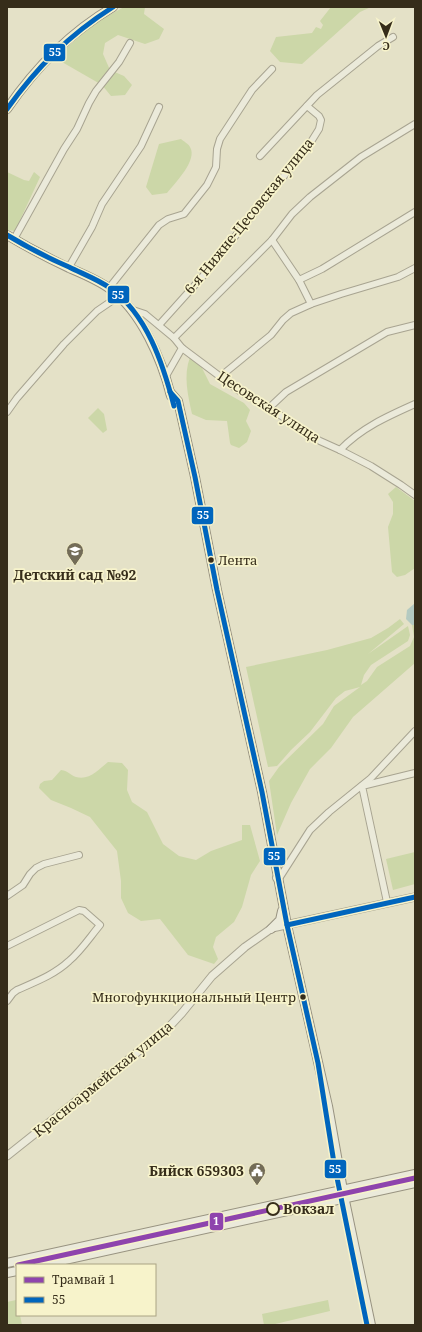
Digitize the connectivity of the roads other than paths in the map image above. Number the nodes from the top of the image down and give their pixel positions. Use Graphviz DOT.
graph roads {
  1 [pos="113,7"];
  2 [pos="393,36"];
  3 [pos="130,43"];
  4 [pos="272,68"];
  5 [pos="307,106"];
  6 [pos="159,107"];
  7 [pos="7,109"];
  8 [pos="415,124"];
  9 [pos="260,156"];
  10 [pos="415,212"];
  11 [pos="11,237"];
  12 [pos="272,240"];
  13 [pos="69,267"];
  14 [pos="415,268"];
  15 [pos="299,280"];
  16 [pos="109,288"];
  17 [pos="119,296"];
  18 [pos="312,304"];
  19 [pos="130,308"];
  20 [pos="158,325"];
  21 [pos="415,325"];
  22 [pos="174,338"];
  23 [pos="182,348"];
  24 [pos="166,376"];
  25 [pos="222,376"];
  26 [pos="415,404"];
  27 [pos="269,408"];
  28 [pos="7,412"];
  29 [pos="340,450"];
  30 [pos="415,495"];
  31 [pos="415,731"];
  32 [pos="415,773"];
  33 [pos="362,786"];
  34 [pos="79,855"];
  35 [pos="277,878"];
  36 [pos="7,896"];
  37 [pos="415,896"];
  38 [pos="387,902"];
  39 [pos="282,911"];
  40 [pos="287,925"];
  41 [pos="271,929"];
  42 [pos="7,946"];
  43 [pos="7,1001"];
  44 [pos="7,1156"];
  45 [pos="415,1174"];
  46 [pos="415,1183"];
  47 [pos="342,1195"];
  48 [pos="20,1262"];
  49 [pos="7,1263"];
  50 [pos="46,1264"];
  51 [pos="361,1286"];
  52 [pos="367,1325"];
  53 [pos="371,1325"];
  1 -- 7 [label="main road"];
  2 -- 5 [label="street"];
  3 -- 11 [label="street"];
  4 -- 16 [label="street"];
  5 -- 9 [label="street"];
  5 -- 20 [label="street, 6-я Нижне-Цесовская улица"];
  6 -- 13 [label="street"];
  8 -- 12 [label="street"];
  10 -- 15 [label="street"];
  11 -- 13 [label="main road"];
  12 -- 15 [label="street"];
  12 -- 22 [label="street"];
  13 -- 16 [label="main road"];
  14 -- 18 [label="street"];
  15 -- 18 [label="street"];
  16 -- 17 [label="main road"];
  17 -- 19 [label="main road"];
  17 -- 28 [label="street"];
  18 -- 25 [label="street"];
  19 -- 20 [label="street, Цесовская улица"];
  19 -- 24 [label="main road"];
  20 -- 22 [label="street, Цесовская улица"];
  21 -- 27 [label="street"];
  22 -- 23 [label="street, Цесовская улица"];
  23 -- 24 [label="street"];
  23 -- 25 [label="street, Цесовская улица"];
  24 -- 35 [label="main road"];
  25 -- 27 [label="street, Цесовская улица"];
  26 -- 29 [label="street"];
  27 -- 29 [label="street, Цесовская улица"];
  29 -- 30 [label="street, Цесовская улица"];
  31 -- 33 [label="street"];
  32 -- 33 [label="street"];
  33 -- 35 [label="street"];
  33 -- 38 [label="street"];
  34 -- 36 [label="street"];
  35 -- 39 [label="main road"];
  35 -- 40 [label="main road"];
  37 -- 38 [label="street, Красноармейская улица"];
  38 -- 40 [label="street, Красноармейская улица"];
  39 -- 40 [label="main road"];
  39 -- 41 [label="main road"];
  40 -- 41 [label="street, Красноармейская улица"];
  40 -- 47 [label="main road"];
  41 -- 44 [label="street, Красноармейская улица"];
  42 -- 43 [label="street"];
  45 -- 47 [label="main road"];
  46 -- 47 [label="main road"];
  47 -- 48 [label="main road"];
  47 -- 50 [label="main road"];
  47 -- 51 [label="main road"];
  48 -- 49 [label="main road"];
  51 -- 52 [label="main road"];
  51 -- 53 [label="main road"];
}
